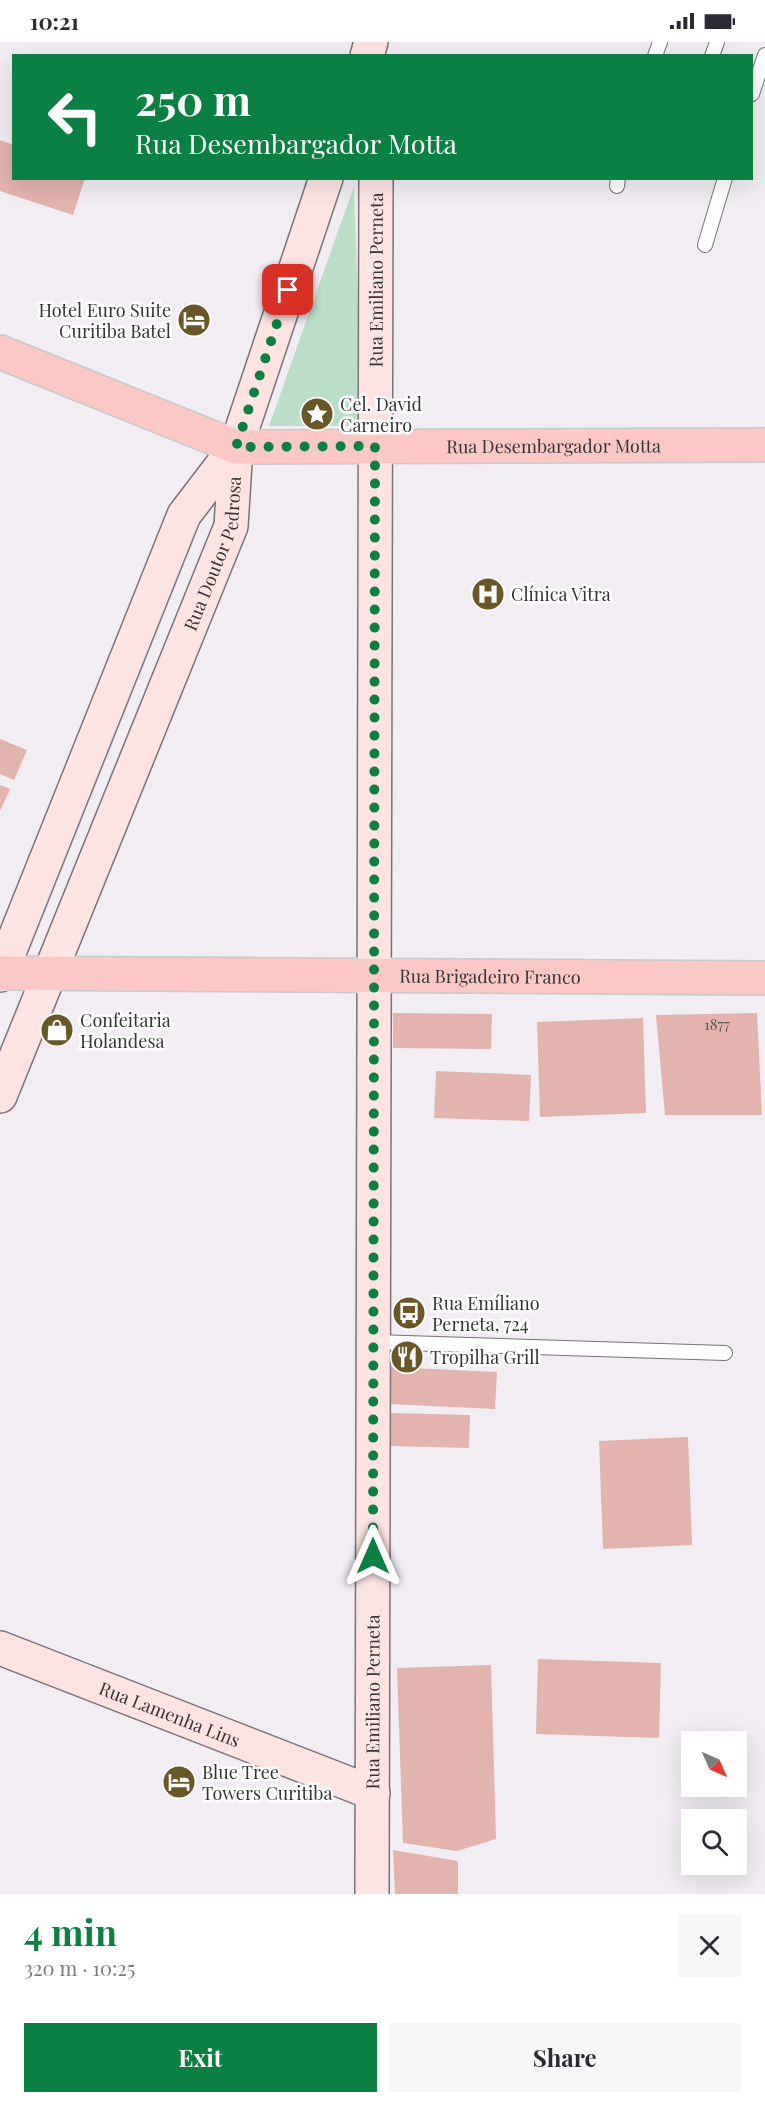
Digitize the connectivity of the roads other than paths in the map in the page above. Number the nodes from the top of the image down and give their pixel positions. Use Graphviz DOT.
graph roads {
  1 [pos="765,56"];
  2 [pos="753,91"];
  3 [pos="325,180"];
  4 [pos="376,180"];
  5 [pos="724,180"];
  6 [pos="705,244"];
  7 [pos="0,352"];
  8 [pos="765,445"];
  9 [pos="375,446"];
  10 [pos="236,447"];
  11 [pos="0,974"];
  12 [pos="50,974"];
  13 [pos="374,976"];
  14 [pos="765,978"];
  15 [pos="0,1096"];
  16 [pos="373,1342"];
  17 [pos="725,1353"];
  18 [pos="0,1648"];
  19 [pos="373,1793"];
  20 [pos="372,1894"];
  1 -- 2 [label="lane"];
  3 -- 10 [label="main road"];
  4 -- 9 [label="main road, Rua Emiliano Perneta"];
  5 -- 6 [label="lane"];
  7 -- 10 [label="main road, Rua Desembargador Motta"];
  8 -- 9 [label="main road, Rua Desembargador Motta"];
  9 -- 10 [label="main road, Rua Desembargador Motta"];
  9 -- 13 [label="main road, Rua Emiliano Perneta"];
  10 -- 11 [label="main road, Rua Doutor Pedrosa"];
  10 -- 12 [label="main road, Rua Doutor Pedrosa"];
  11 -- 12 [label="main road, Rua Brigadeiro Franco"];
  12 -- 13 [label="main road, Rua Brigadeiro Franco"];
  12 -- 15 [label="main road, Rua Doutor Pedrosa"];
  13 -- 14 [label="main road, Rua Brigadeiro Franco"];
  13 -- 16 [label="main road, Rua Emiliano Perneta"];
  16 -- 17 [label="lane"];
  16 -- 19 [label="main road, Rua Emiliano Perneta"];
  18 -- 19 [label="main road, Rua Lamenha Lins"];
  19 -- 20 [label="main road, Rua Emiliano Perneta"];
}
